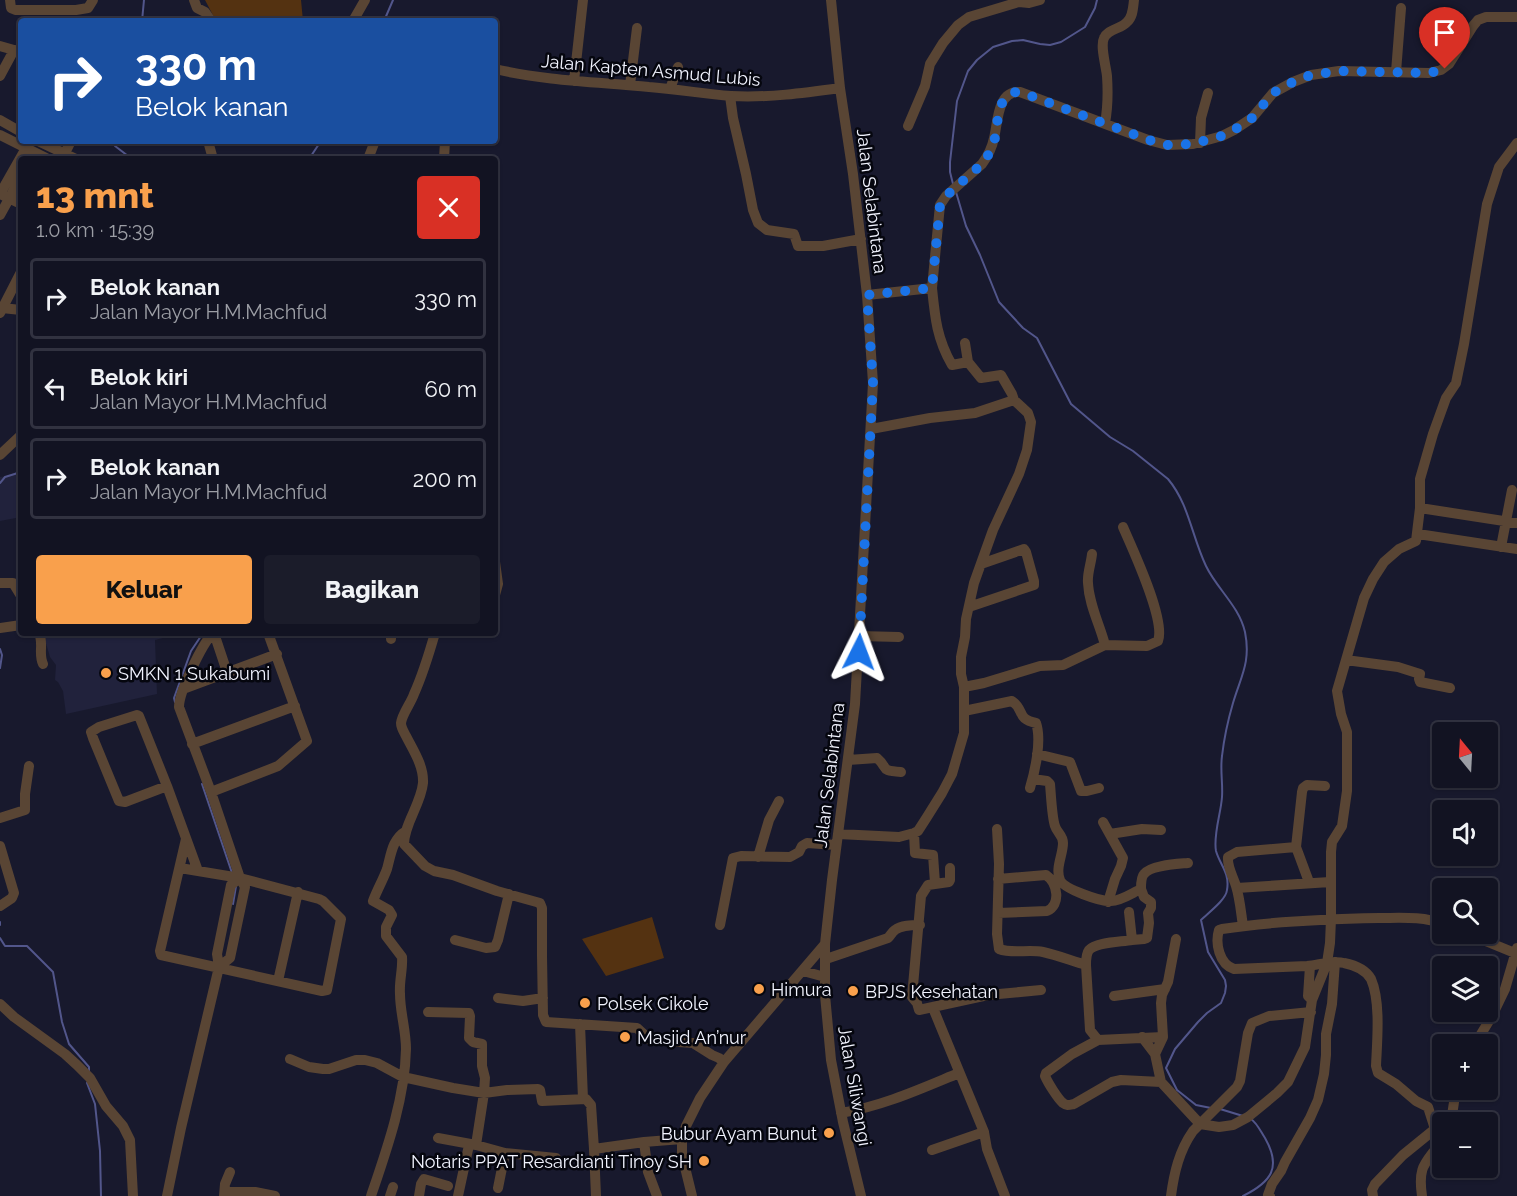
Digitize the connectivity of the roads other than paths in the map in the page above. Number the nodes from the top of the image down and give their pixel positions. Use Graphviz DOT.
graph roads {
  1 [pos="10,0"];
  2 [pos="73,0"];
  3 [pos="194,0"];
  4 [pos="365,0"];
  5 [pos="584,0"];
  6 [pos="831,0"];
  7 [pos="1040,0"];
  8 [pos="1134,0"];
  9 [pos="90,4"];
  10 [pos="1401,8"];
  11 [pos="209,18"];
  12 [pos="355,18"];
  13 [pos="1516,20"];
  14 [pos="637,28"];
  15 [pos="0,46"];
  16 [pos="17,51"];
  17 [pos="678,67"];
  18 [pos="498,70"];
  19 [pos="1395,72"];
  20 [pos="0,76"];
  21 [pos="574,81"];
  22 [pos="630,86"];
  23 [pos="840,88"];
  24 [pos="670,89"];
  25 [pos="1208,93"];
  26 [pos="730,96"];
  27 [pos="0,120"];
  28 [pos="1105,123"];
  29 [pos="908,126"];
  30 [pos="18,129"];
  31 [pos="0,135"];
  32 [pos="18,142"];
  33 [pos="1200,143"];
  34 [pos="1517,143"];
  35 [pos="70,144"];
  36 [pos="33,147"];
  37 [pos="65,153"];
  38 [pos="70,156"];
  39 [pos="18,172"];
  40 [pos="18,180"];
  41 [pos="4,196"];
  42 [pos="18,203"];
  43 [pos="0,215"];
  44 [pos="861,238"];
  45 [pos="18,278"];
  46 [pos="932,288"];
  47 [pos="867,295"];
  48 [pos="1,310"];
  49 [pos="18,310"];
  50 [pos="965,343"];
  51 [pos="969,362"];
  52 [pos="1014,400"];
  53 [pos="871,429"];
  54 [pos="18,438"];
  55 [pos="0,455"];
  56 [pos="1512,490"];
  57 [pos="1420,508"];
  58 [pos="1511,522"];
  59 [pos="1123,526"];
  60 [pos="1418,534"];
  61 [pos="1501,547"];
  62 [pos="1517,549"];
  63 [pos="1092,554"];
  64 [pos="981,564"];
  65 [pos="0,583"];
  66 [pos="18,592"];
  67 [pos="969,607"];
  68 [pos="18,625"];
  69 [pos="0,628"];
  70 [pos="40,636"];
  71 [pos="211,636"];
  72 [pos="214,636"];
  73 [pos="269,636"];
  74 [pos="434,636"];
  75 [pos="859,636"];
  76 [pos="899,637"];
  77 [pos="1105,645"];
  78 [pos="277,654"];
  79 [pos="1346,660"];
  80 [pos="43,664"];
  81 [pos="227,672"];
  82 [pos="964,687"];
  83 [pos="1450,688"];
  84 [pos="183,689"];
  85 [pos="295,706"];
  86 [pos="964,711"];
  87 [pos="192,744"];
  88 [pos="1037,754"];
  89 [pos="848,760"];
  90 [pos="29,766"];
  91 [pos="901,772"];
  92 [pos="167,786"];
  93 [pos="1325,786"];
  94 [pos="1099,788"];
  95 [pos="211,792"];
  96 [pos="779,801"];
  97 [pos="0,818"];
  98 [pos="1103,822"];
  99 [pos="997,829"];
  100 [pos="1161,830"];
  101 [pos="407,831"];
  102 [pos="914,833"];
  103 [pos="838,834"];
  104 [pos="1110,834"];
  105 [pos="186,839"];
  106 [pos="836,845"];
  107 [pos="0,846"];
  108 [pos="1296,847"];
  109 [pos="758,857"];
  110 [pos="1188,863"];
  111 [pos="180,868"];
  112 [pos="950,868"];
  113 [pos="198,871"];
  114 [pos="240,878"];
  115 [pos="998,879"];
  116 [pos="1310,882"];
  117 [pos="1330,882"];
  118 [pos="934,883"];
  119 [pos="1237,888"];
  120 [pos="1141,889"];
  121 [pos="298,892"];
  122 [pos="509,894"];
  123 [pos="1107,902"];
  124 [pos="0,906"];
  125 [pos="1129,912"];
  126 [pos="998,913"];
  127 [pos="1331,919"];
  128 [pos="1432,920"];
  129 [pos="720,925"];
  130 [pos="920,925"];
  131 [pos="1243,926"];
  132 [pos="1176,939"];
  133 [pos="455,940"];
  134 [pos="1132,940"];
  135 [pos="825,944"];
  136 [pos="1495,944"];
  137 [pos="1516,952"];
  138 [pos="826,959"];
  139 [pos="1331,963"];
  140 [pos="1086,965"];
  141 [pos="1310,966"];
  142 [pos="219,967"];
  143 [pos="803,971"];
  144 [pos="825,977"];
  145 [pos="278,981"];
  146 [pos="1165,989"];
  147 [pos="1041,990"];
  148 [pos="1114,996"];
  149 [pos="498,998"];
  150 [pos="543,998"];
  151 [pos="0,1004"];
  152 [pos="1312,1006"];
  153 [pos="933,1008"];
  154 [pos="428,1012"];
  155 [pos="580,1024"];
  156 [pos="1090,1030"];
  157 [pos="1481,1034"];
  158 [pos="1142,1037"];
  159 [pos="1163,1037"];
  160 [pos="1098,1040"];
  161 [pos="1072,1054"];
  162 [pos="1155,1054"];
  163 [pos="290,1059"];
  164 [pos="724,1062"];
  165 [pos="959,1073"];
  166 [pos="404,1077"];
  167 [pos="1161,1082"];
  168 [pos="484,1093"];
  169 [pos="583,1099"];
  170 [pos="841,1113"];
  171 [pos="1432,1116"];
  172 [pos="1200,1124"];
  173 [pos="984,1132"];
  174 [pos="438,1138"];
  175 [pos="682,1139"];
  176 [pos="1432,1139"];
  177 [pos="644,1142"];
  178 [pos="472,1145"];
  179 [pos="594,1149"];
  180 [pos="932,1150"];
  181 [pos="505,1153"];
  182 [pos="1432,1154"];
  183 [pos="556,1158"];
  184 [pos="230,1172"];
  185 [pos="448,1186"];
  186 [pos="498,1188"];
  187 [pos="224,1194"];
  188 [pos="133,1196"];
  189 [pos="167,1196"];
  190 [pos="275,1196"];
  191 [pos="371,1196"];
  192 [pos="419,1196"];
  193 [pos="458,1196"];
  194 [pos="596,1196"];
  195 [pos="657,1196"];
  196 [pos="692,1196"];
  197 [pos="861,1196"];
  198 [pos="1005,1196"];
  199 [pos="1171,1196"];
  200 [pos="1270,1196"];
  201 [pos="1373,1196"];
  202 [pos="1422,1196"];
  1 -- 9 [label="street"];
  2 -- 9 [label="street"];
  3 -- 11 [label="street"];
  4 -- 12 [label="street"];
  5 -- 21 [label="street"];
  6 -- 23 [label="street, Jalan Selabintana"];
  7 -- 29 [label="street"];
  8 -- 28 [label="street"];
  10 -- 19 [label="street"];
  13 -- 19 [label="street"];
  14 -- 22 [label="street"];
  15 -- 16 [label="street"];
  16 -- 20 [label="street"];
  17 -- 24 [label="street"];
  18 -- 21 [label="street, Jalan Kapten Asmud Lubis"];
  19 -- 33 [label="street"];
  21 -- 22 [label="street, Jalan Kapten Asmud Lubis"];
  22 -- 24 [label="street, Jalan Kapten Asmud Lubis"];
  23 -- 26 [label="street, Jalan Kapten Asmud Lubis"];
  23 -- 44 [label="street, Jalan Selabintana"];
  24 -- 26 [label="street, Jalan Kapten Asmud Lubis"];
  25 -- 33 [label="street"];
  26 -- 44 [label="street"];
  27 -- 30 [label="street"];
  28 -- 33 [label="street"];
  28 -- 46 [label="street"];
  31 -- 32 [label="street"];
  34 -- 57 [label="street"];
  35 -- 37 [label="street"];
  36 -- 37 [label="street"];
  37 -- 38 [label="street"];
  39 -- 41 [label="street"];
  40 -- 41 [label="street"];
  41 -- 42 [label="street"];
  41 -- 43 [label="street"];
  44 -- 47 [label="street, Jalan Selabintana"];
  45 -- 48 [label="street"];
  46 -- 47 [label="street"];
  46 -- 51 [label="street"];
  47 -- 53 [label="street, Jalan Selabintana"];
  48 -- 49 [label="street"];
  50 -- 51 [label="street"];
  51 -- 52 [label="street"];
  52 -- 53 [label="street"];
  52 -- 64 [label="street"];
  53 -- 75 [label="street, Jalan Selabintana"];
  54 -- 55 [label="street"];
  56 -- 58 [label="street"];
  57 -- 58 [label="street"];
  57 -- 60 [label="street"];
  58 -- 61 [label="street"];
  59 -- 77 [label="street"];
  60 -- 61 [label="street"];
  60 -- 79 [label="street"];
  61 -- 62 [label="street"];
  63 -- 77 [label="street"];
  64 -- 67 [label="street"];
  64 -- 67 [label="street"];
  65 -- 66 [label="street"];
  67 -- 82 [label="street"];
  68 -- 69 [label="street"];
  70 -- 80 [label="street"];
  71 -- 84 [label="street"];
  72 -- 81 [label="street"];
  73 -- 78 [label="street"];
  74 -- 101 [label="street"];
  75 -- 76 [label="street"];
  75 -- 89 [label="street, Jalan Selabintana"];
  77 -- 82 [label="street"];
  78 -- 81 [label="street"];
  78 -- 85 [label="street"];
  79 -- 83 [label="street"];
  79 -- 117 [label="street"];
  81 -- 84 [label="street"];
  82 -- 86 [label="street"];
  84 -- 87 [label="street"];
  85 -- 87 [label="street"];
  85 -- 95 [label="street"];
  86 -- 88 [label="street"];
  86 -- 102 [label="street"];
  87 -- 95 [label="street"];
  88 -- 94 [label="street"];
  88 -- 123 [label="street"];
  89 -- 91 [label="street"];
  89 -- 103 [label="street, Jalan Selabintana"];
  90 -- 97 [label="street"];
  92 -- 92 [label="street"];
  92 -- 105 [label="street"];
  93 -- 108 [label="street"];
  95 -- 114 [label="street"];
  96 -- 109 [label="street"];
  98 -- 104 [label="street"];
  99 -- 115 [label="street"];
  100 -- 104 [label="street"];
  101 -- 122 [label="street"];
  101 -- 166 [label="street"];
  102 -- 103 [label="street"];
  102 -- 118 [label="street"];
  103 -- 106 [label="street, Jalan Selabintana"];
  104 -- 123 [label="street"];
  105 -- 111 [label="street"];
  105 -- 113 [label="street"];
  106 -- 109 [label="street"];
  106 -- 135 [label="street, Jalan Selabintana"];
  107 -- 124 [label="street"];
  108 -- 116 [label="street"];
  108 -- 119 [label="street"];
  109 -- 129 [label="street"];
  110 -- 120 [label="street"];
  111 -- 113 [label="street"];
  111 -- 142 [label="street"];
  112 -- 118 [label="street"];
  113 -- 114 [label="street"];
  114 -- 121 [label="street"];
  114 -- 142 [label="street"];
  115 -- 126 [label="street"];
  115 -- 126 [label="street"];
  116 -- 117 [label="street"];
  116 -- 119 [label="street"];
  117 -- 127 [label="street"];
  118 -- 130 [label="street"];
  119 -- 131 [label="street"];
  120 -- 123 [label="street"];
  120 -- 134 [label="street"];
  121 -- 145 [label="street"];
  121 -- 145 [label="street"];
  122 -- 133 [label="street"];
  122 -- 150 [label="street"];
  125 -- 134 [label="street"];
  126 -- 140 [label="street"];
  127 -- 128 [label="street"];
  127 -- 131 [label="street"];
  127 -- 139 [label="street"];
  130 -- 138 [label="street"];
  130 -- 153 [label="street"];
  131 -- 141 [label="street"];
  132 -- 146 [label="street"];
  134 -- 140 [label="street"];
  135 -- 138 [label="street, Jalan Siliwangi"];
  135 -- 143 [label="street"];
  136 -- 137 [label="street"];
  137 -- 157 [label="street"];
  138 -- 144 [label="street, Jalan Siliwangi"];
  139 -- 141 [label="street"];
  139 -- 152 [label="street"];
  139 -- 171 [label="street"];
  139 -- 200 [label="street"];
  140 -- 156 [label="street"];
  141 -- 152 [label="street"];
  142 -- 145 [label="street"];
  142 -- 189 [label="street"];
  143 -- 144 [label="street"];
  143 -- 164 [label="street"];
  144 -- 170 [label="street, Jalan Siliwangi"];
  146 -- 148 [label="street"];
  146 -- 159 [label="street"];
  147 -- 153 [label="street"];
  149 -- 150 [label="street"];
  150 -- 155 [label="street"];
  151 -- 188 [label="street"];
  152 -- 172 [label="street"];
  152 -- 172 [label="street"];
  153 -- 165 [label="street"];
  154 -- 168 [label="street"];
  155 -- 164 [label="street"];
  155 -- 169 [label="street"];
  156 -- 160 [label="street"];
  156 -- 161 [label="street"];
  158 -- 159 [label="street"];
  158 -- 160 [label="street"];
  158 -- 162 [label="street"];
  159 -- 162 [label="street"];
  160 -- 161 [label="street"];
  161 -- 167 [label="street"];
  162 -- 167 [label="street"];
  163 -- 166 [label="street"];
  164 -- 175 [label="street"];
  165 -- 170 [label="street"];
  165 -- 173 [label="street"];
  166 -- 168 [label="street"];
  166 -- 191 [label="street"];
  167 -- 172 [label="street"];
  168 -- 169 [label="street"];
  168 -- 178 [label="street"];
  169 -- 179 [label="street"];
  170 -- 197 [label="street, Jalan Siliwangi"];
  172 -- 199 [label="street"];
  173 -- 180 [label="street"];
  173 -- 198 [label="street"];
  174 -- 178 [label="street"];
  175 -- 177 [label="street"];
  175 -- 196 [label="street"];
  176 -- 201 [label="street"];
  177 -- 179 [label="street"];
  177 -- 195 [label="street"];
  178 -- 181 [label="street"];
  178 -- 193 [label="street"];
  179 -- 194 [label="street"];
  181 -- 183 [label="street"];
  181 -- 186 [label="street"];
  182 -- 202 [label="street"];
  184 -- 187 [label="street"];
  185 -- 192 [label="street"];
  187 -- 190 [label="street"];
}
